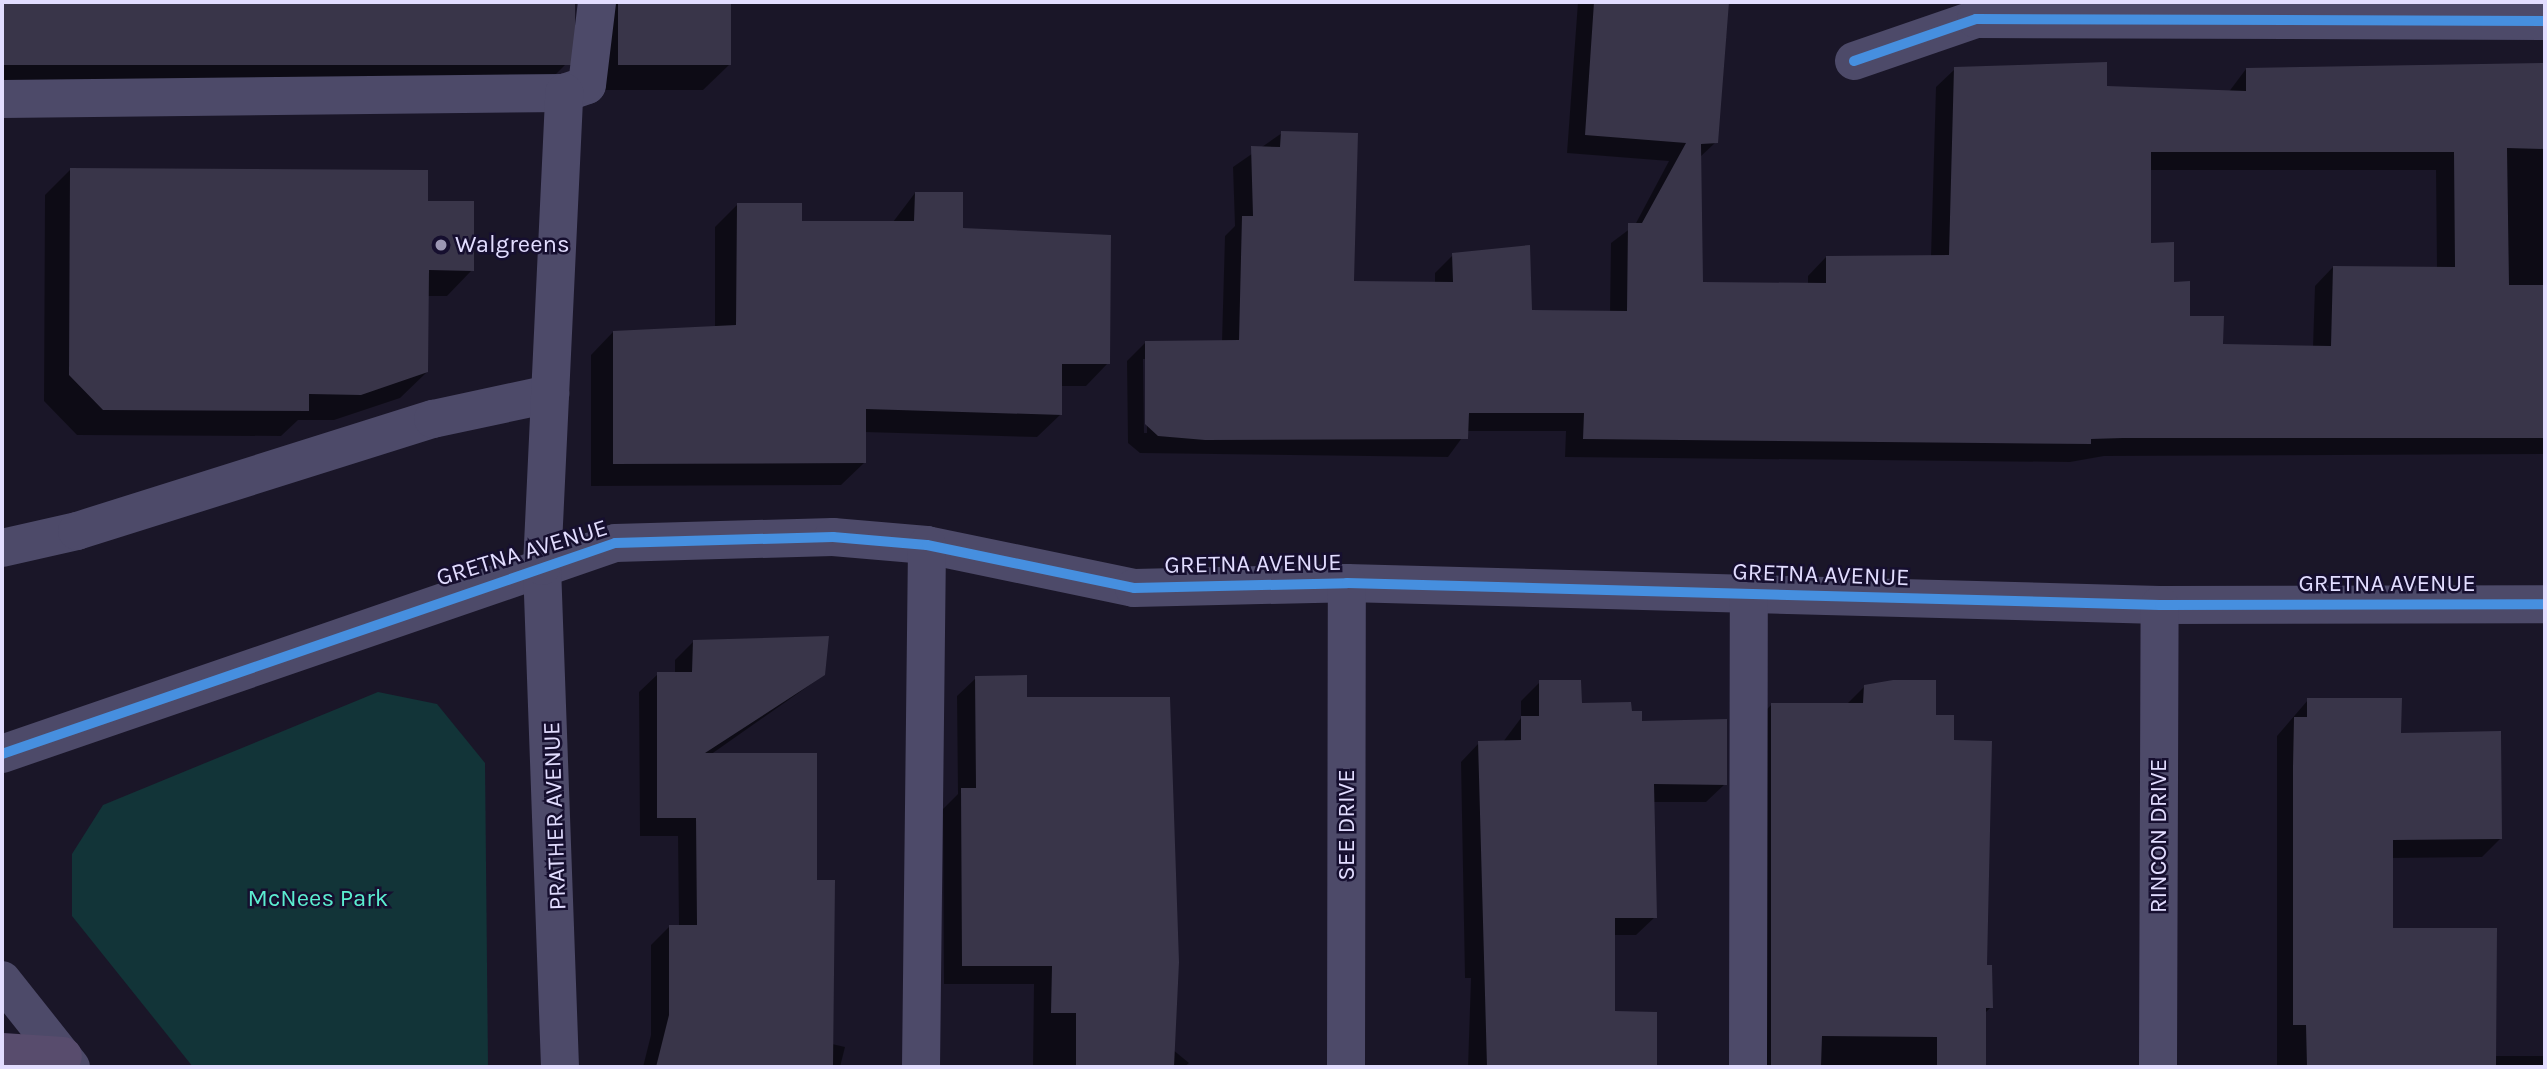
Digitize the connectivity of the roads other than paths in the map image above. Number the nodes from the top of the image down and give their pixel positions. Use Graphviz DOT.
graph roads {
  1 [pos="597,2"];
  2 [pos="2545,21"];
  3 [pos="1854,61"];
  4 [pos="564,93"];
  5 [pos="2,99"];
  6 [pos="550,394"];
  7 [pos="927,545"];
  8 [pos="2,548"];
  9 [pos="542,566"];
  10 [pos="1348,583"];
  11 [pos="1749,594"];
  12 [pos="2545,604"];
  13 [pos="2160,605"];
  14 [pos="2,754"];
  15 [pos="2,980"];
  16 [pos="2,1052"];
  17 [pos="67,1062"];
  18 [pos="560,1067"];
  19 [pos="921,1067"];
  20 [pos="1346,1067"];
  21 [pos="1748,1067"];
  22 [pos="2158,1067"];
  1 -- 4 [label="street"];
  2 -- 3 [label="street"];
  4 -- 5 [label="street"];
  4 -- 6 [label="street, PRATHER AVENUE"];
  6 -- 8 [label="street"];
  6 -- 9 [label="street, PRATHER AVENUE"];
  7 -- 9 [label="street, GRETNA AVENUE"];
  7 -- 10 [label="street, GRETNA AVENUE"];
  7 -- 19 [label="street"];
  9 -- 14 [label="street, GRETNA AVENUE"];
  9 -- 18 [label="street, PRATHER AVENUE"];
  10 -- 11 [label="street, GRETNA AVENUE"];
  10 -- 20 [label="street, SEE DRIVE"];
  11 -- 13 [label="street, GRETNA AVENUE"];
  11 -- 21 [label="street"];
  12 -- 13 [label="street, GRETNA AVENUE"];
  13 -- 22 [label="street, RINCON DRIVE"];
  15 -- 17 [label="street"];
  16 -- 17 [label="main road"];
}
